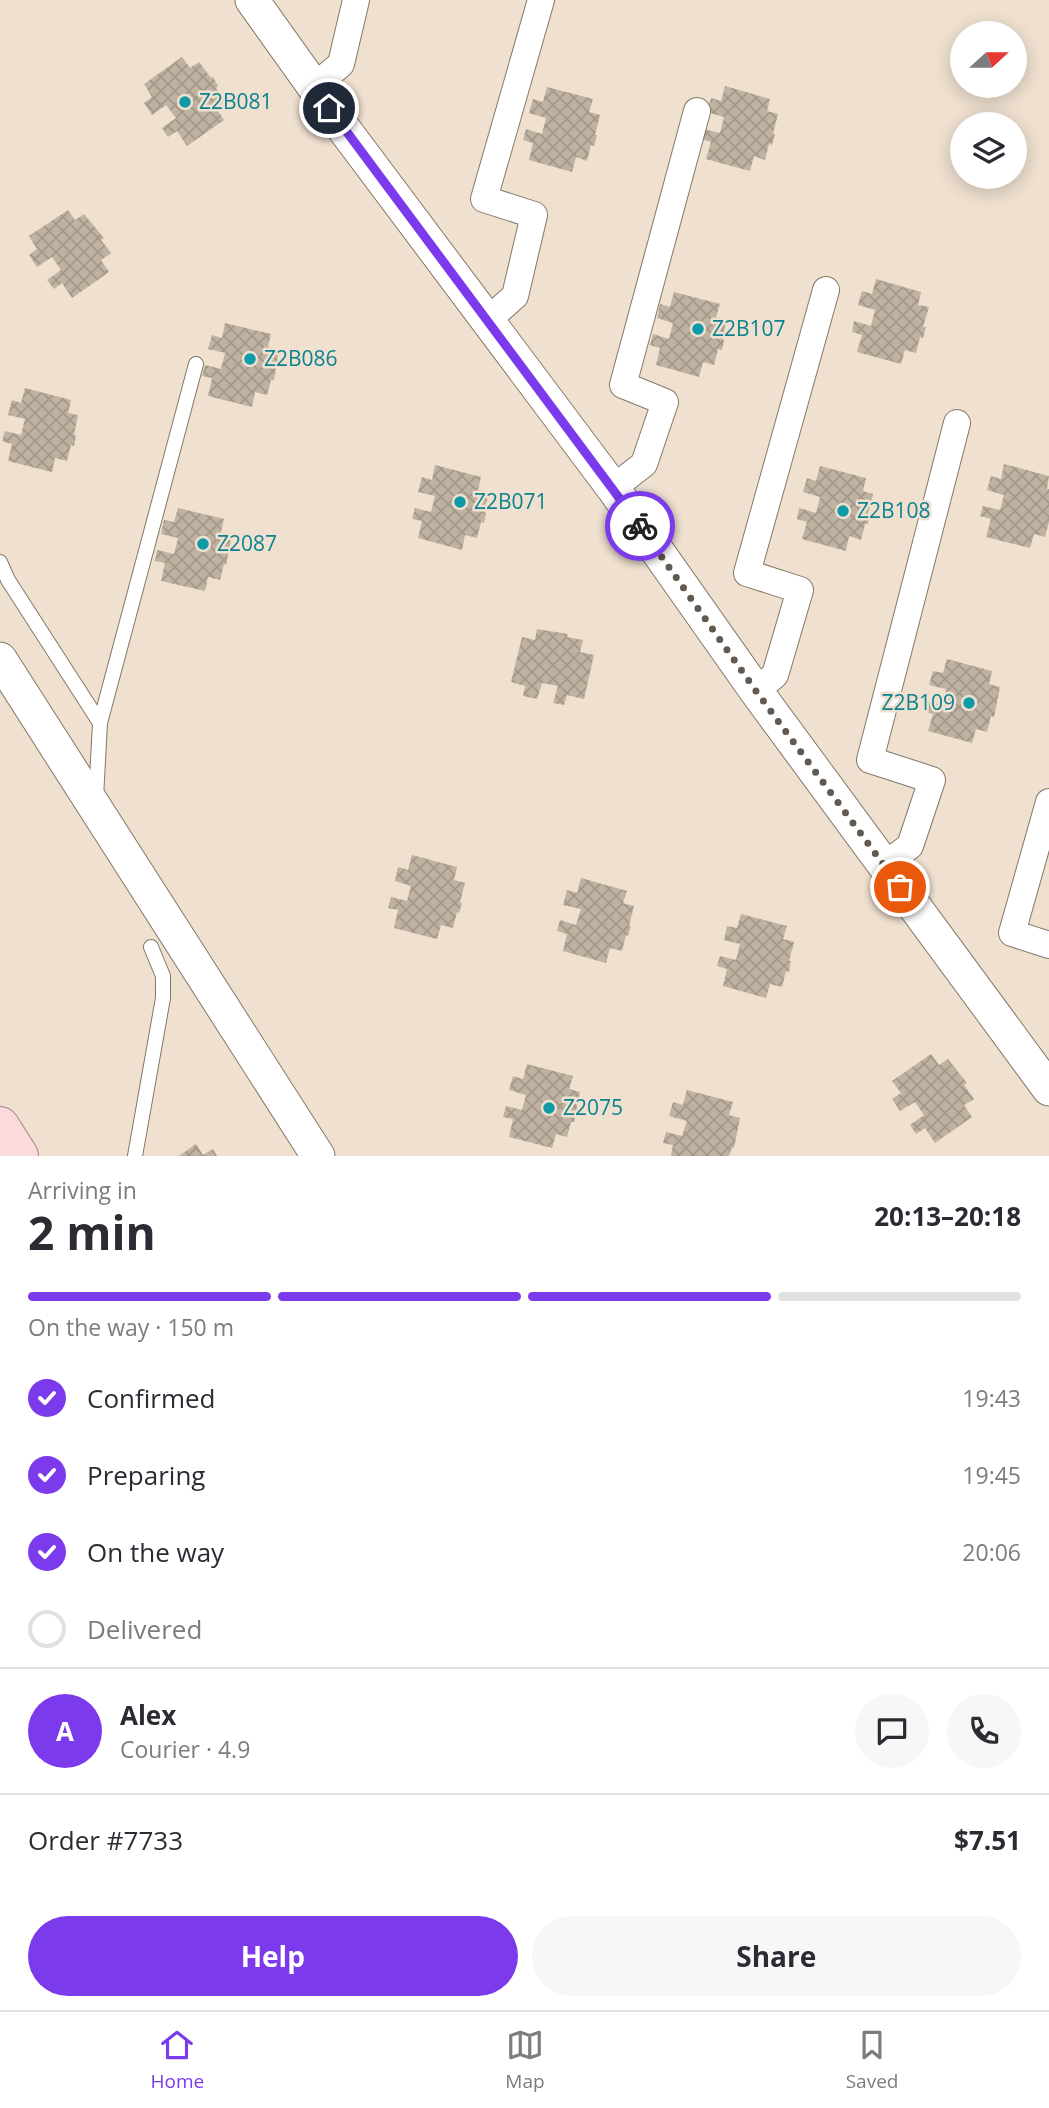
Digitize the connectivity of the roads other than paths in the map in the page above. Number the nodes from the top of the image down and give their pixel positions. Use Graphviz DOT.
graph roads {
  1 [pos="252,0"];
  2 [pos="356,0"];
  3 [pos="541,0"];
  4 [pos="314,87"];
  5 [pos="697,111"];
  6 [pos="826,290"];
  7 [pos="488,320"];
  8 [pos="196,365"];
  9 [pos="957,423"];
  10 [pos="613,488"];
  11 [pos="0,562"];
  12 [pos="0,659"];
  13 [pos="756,691"];
  14 [pos="100,723"];
  15 [pos="1049,802"];
  16 [pos="95,809"];
  17 [pos="884,865"];
  18 [pos="1049,945"];
  19 [pos="151,947"];
  20 [pos="1049,1089"];
  21 [pos="0,1126"];
  22 [pos="19,1156"];
  23 [pos="135,1156"];
  24 [pos="318,1156"];
  1 -- 4 [label="street"];
  2 -- 4 [label="street"];
  3 -- 7 [label="street"];
  4 -- 7 [label="street"];
  5 -- 10 [label="street"];
  6 -- 13 [label="street"];
  7 -- 10 [label="street"];
  8 -- 14 [label="lane"];
  9 -- 17 [label="street"];
  10 -- 13 [label="street"];
  11 -- 14 [label="lane"];
  12 -- 16 [label="street"];
  13 -- 17 [label="street"];
  14 -- 16 [label="lane"];
  15 -- 18 [label="street"];
  16 -- 24 [label="street"];
  17 -- 20 [label="street"];
  19 -- 23 [label="lane"];
  21 -- 22 [label="main road"];
}
